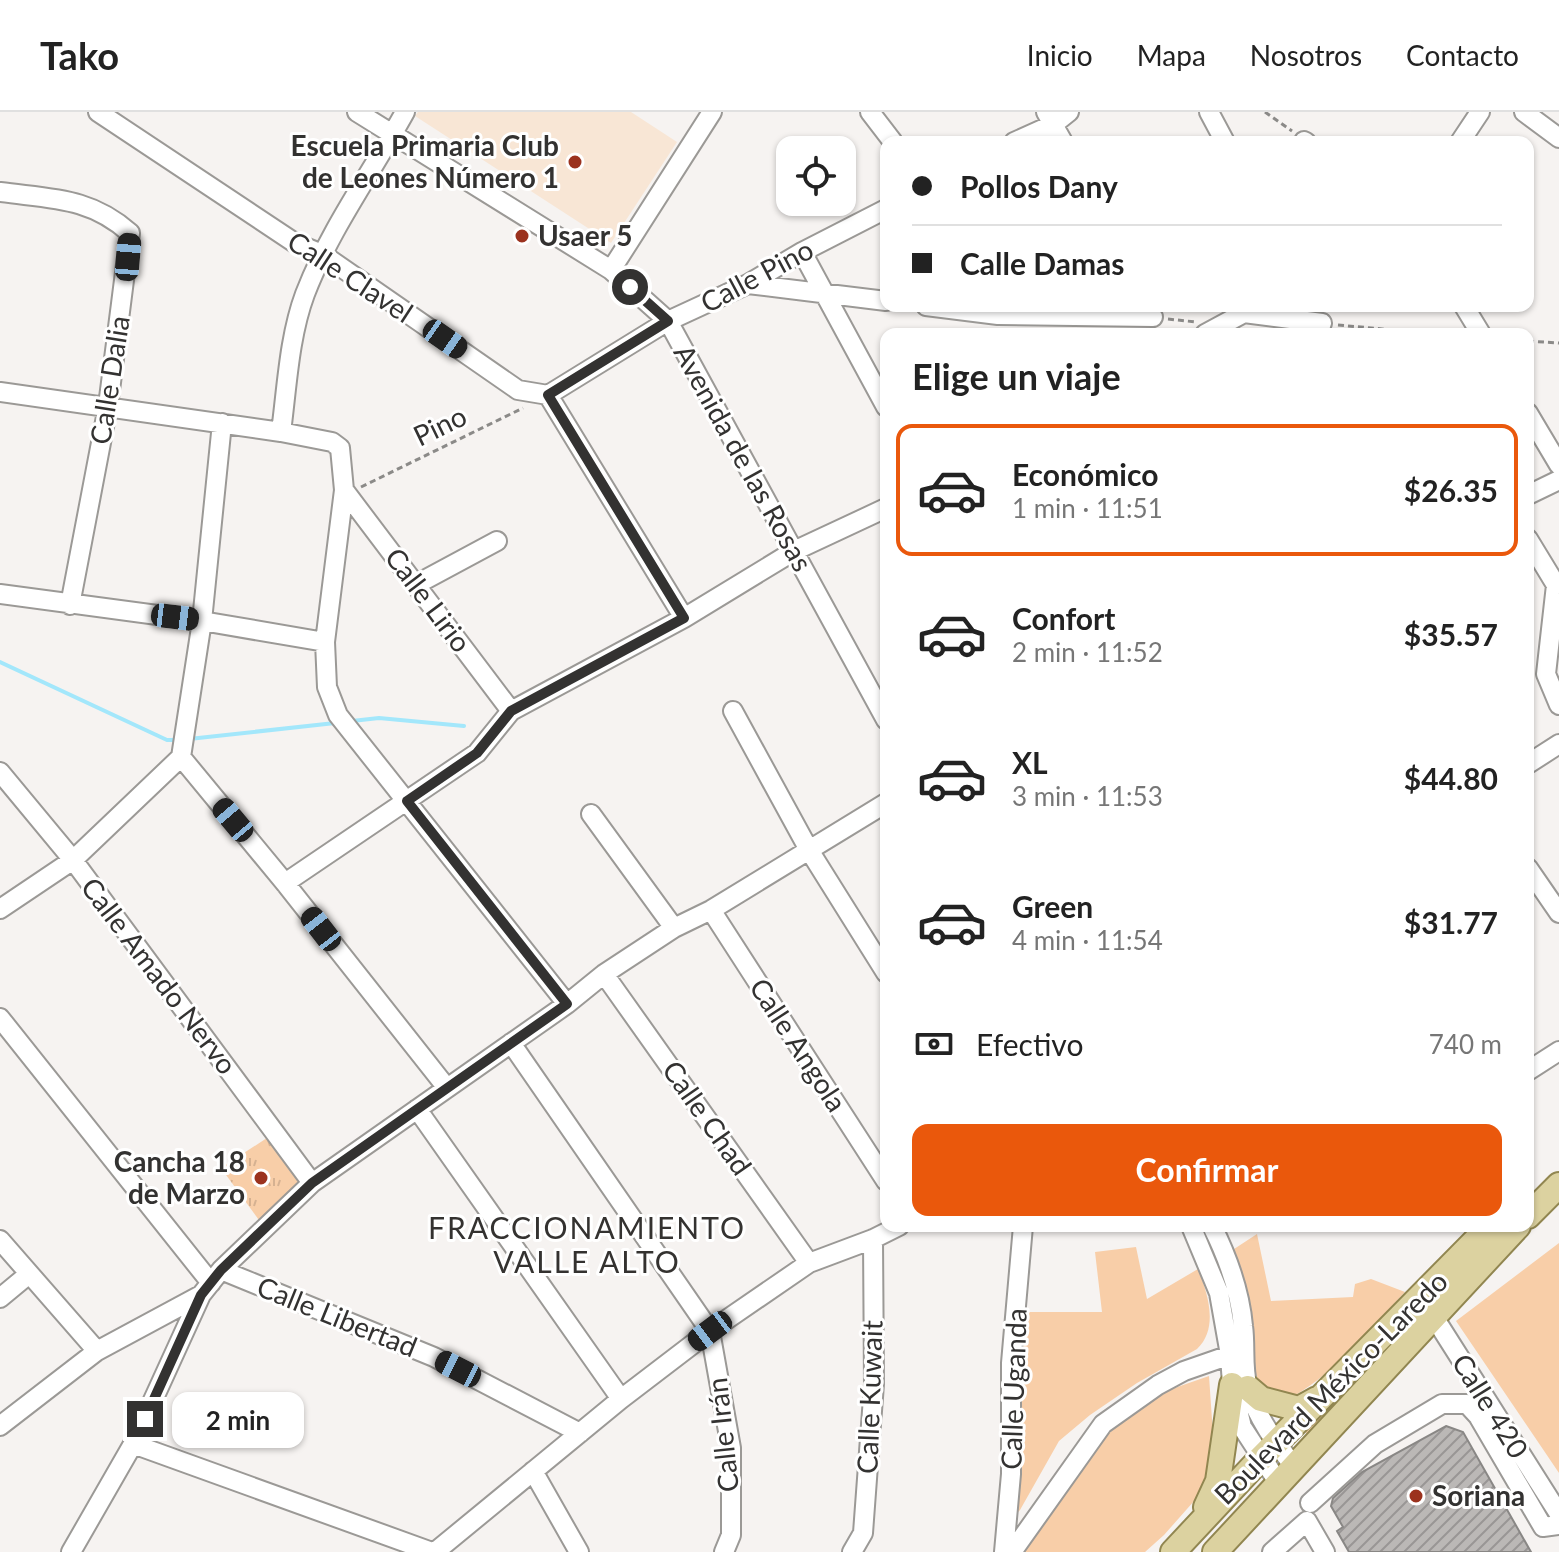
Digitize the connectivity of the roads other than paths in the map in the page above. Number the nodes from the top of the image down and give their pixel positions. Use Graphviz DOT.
graph roads {
  1 [pos="98,112"];
  2 [pos="357,112"];
  3 [pos="405,112"];
  4 [pos="712,112"];
  5 [pos="870,112"];
  6 [pos="1209,112"];
  7 [pos="1480,112"];
  8 [pos="1524,112"];
  9 [pos="1056,116"];
  10 [pos="392,136"];
  11 [pos="888,136"];
  12 [pos="1024,136"];
  13 [pos="1061,136"];
  14 [pos="1222,136"];
  15 [pos="1464,136"];
  16 [pos="1559,138"];
  17 [pos="0,192"];
  18 [pos="880,212"];
  19 [pos="802,252"];
  20 [pos="322,254"];
  21 [pos="611,270"];
  22 [pos="748,284"];
  23 [pos="824,293"];
  24 [pos="880,300"];
  25 [pos="1245,312"];
  26 [pos="1261,312"];
  27 [pos="668,321"];
  28 [pos="1217,328"];
  29 [pos="1321,328"];
  30 [pos="0,392"];
  31 [pos="548,395"];
  32 [pos="880,396"];
  33 [pos="108,406"];
  34 [pos="222,423"];
  35 [pos="1534,423"];
  36 [pos="281,432"];
  37 [pos="1559,465"];
  38 [pos="1559,480"];
  39 [pos="347,492"];
  40 [pos="1534,492"];
  41 [pos="880,511"];
  42 [pos="497,541"];
  43 [pos="1534,548"];
  44 [pos="794,551"];
  45 [pos="417,584"];
  46 [pos="1558,586"];
  47 [pos="0,594"];
  48 [pos="70,605"];
  49 [pos="684,618"];
  50 [pos="202,621"];
  51 [pos="325,642"];
  52 [pos="1559,705"];
  53 [pos="880,709"];
  54 [pos="511,711"];
  55 [pos="733,711"];
  56 [pos="1559,744"];
  57 [pos="181,757"];
  58 [pos="1534,760"];
  59 [pos="0,772"];
  60 [pos="407,801"];
  61 [pos="880,807"];
  62 [pos="591,814"];
  63 [pos="809,850"];
  64 [pos="73,860"];
  65 [pos="1534,877"];
  66 [pos="285,883"];
  67 [pos="0,909"];
  68 [pos="711,910"];
  69 [pos="1559,913"];
  70 [pos="674,928"];
  71 [pos="880,963"];
  72 [pos="604,974"];
  73 [pos="567,1004"];
  74 [pos="0,1018"];
  75 [pos="511,1043"];
  76 [pos="1559,1051"];
  77 [pos="1534,1067"];
  78 [pos="447,1088"];
  79 [pos="417,1109"];
  80 [pos="880,1172"];
  81 [pos="1559,1172"];
  82 [pos="312,1183"];
  83 [pos="1559,1185"];
  84 [pos="1534,1191"];
  85 [pos="1534,1210"];
  86 [pos="887,1232"];
  87 [pos="1022,1232"];
  88 [pos="1194,1232"];
  89 [pos="1214,1232"];
  90 [pos="1501,1232"];
  91 [pos="873,1239"];
  92 [pos="0,1240"];
  93 [pos="809,1263"];
  94 [pos="29,1274"];
  95 [pos="211,1283"];
  96 [pos="0,1298"];
  97 [pos="1427,1307"];
  98 [pos="710,1331"];
  99 [pos="97,1351"];
  100 [pos="1230,1355"];
  101 [pos="1240,1386"];
  102 [pos="1322,1395"];
  103 [pos="621,1399"];
  104 [pos="0,1426"];
  105 [pos="580,1433"];
  106 [pos="133,1444"];
  107 [pos="1268,1451"];
  108 [pos="533,1471"];
  109 [pos="1286,1475"];
  110 [pos="1310,1503"];
  111 [pos="1559,1514"];
  112 [pos="1199,1523"];
  113 [pos="1559,1525"];
  114 [pos="71,1552"];
  115 [pos="434,1552"];
  116 [pos="579,1552"];
  117 [pos="724,1552"];
  118 [pos="852,1552"];
  119 [pos="1004,1552"];
  120 [pos="1012,1552"];
  121 [pos="1173,1552"];
  122 [pos="1215,1552"];
  123 [pos="1272,1552"];
  124 [pos="1325,1552"];
  1 -- 20 [label="street, Calle Clavel"];
  2 -- 10 [label="street, Avenida de las Rosas"];
  3 -- 10 [label="street"];
  4 -- 21 [label="street"];
  5 -- 11 [label="street"];
  6 -- 14 [label="street"];
  7 -- 15 [label="street"];
  8 -- 16 [label="street"];
  9 -- 12 [label="street"];
  9 -- 13 [label="street"];
  10 -- 20 [label="street"];
  10 -- 21 [label="street, Avenida de las Rosas"];
  17 -- 33 [label="street, Calle Dalia"];
  18 -- 19 [label="street, Calle Pino"];
  19 -- 22 [label="street, Calle Pino"];
  19 -- 23 [label="street"];
  20 -- 31 [label="street, Calle Clavel"];
  20 -- 36 [label="street"];
  21 -- 27 [label="street, Avenida de las Rosas"];
  22 -- 23 [label="street"];
  22 -- 27 [label="street, Calle Pino"];
  23 -- 24 [label="street"];
  23 -- 32 [label="street"];
  25 -- 28 [label="street"];
  26 -- 29 [label="street"];
  27 -- 31 [label="street, Calle Pino"];
  27 -- 44 [label="street, Avenida de las Rosas"];
  30 -- 33 [label="street"];
  31 -- 49 [label="street"];
  33 -- 34 [label="street"];
  33 -- 48 [label="street, Calle Dalia"];
  34 -- 36 [label="street"];
  34 -- 50 [label="street"];
  35 -- 37 [label="street"];
  36 -- 39 [label="street"];
  38 -- 40 [label="street"];
  39 -- 45 [label="street, Calle Lirio"];
  39 -- 51 [label="street"];
  41 -- 44 [label="street"];
  42 -- 45 [label="street"];
  43 -- 46 [label="street"];
  44 -- 49 [label="street"];
  44 -- 53 [label="street, Avenida de las Rosas"];
  45 -- 54 [label="street, Calle Lirio"];
  46 -- 52 [label="street"];
  47 -- 48 [label="street"];
  48 -- 50 [label="street"];
  49 -- 54 [label="street"];
  50 -- 51 [label="street"];
  50 -- 57 [label="street"];
  51 -- 60 [label="street"];
  54 -- 60 [label="street"];
  55 -- 63 [label="street"];
  56 -- 58 [label="street"];
  57 -- 64 [label="street"];
  57 -- 66 [label="street"];
  59 -- 64 [label="street, Calle Amado Nervo"];
  60 -- 66 [label="street"];
  60 -- 73 [label="street"];
  61 -- 63 [label="street"];
  62 -- 70 [label="street"];
  63 -- 68 [label="street"];
  63 -- 71 [label="street"];
  64 -- 67 [label="street"];
  64 -- 82 [label="street, Calle Amado Nervo"];
  65 -- 69 [label="street"];
  66 -- 78 [label="street"];
  68 -- 70 [label="street"];
  68 -- 80 [label="street, Calle Angola"];
  70 -- 72 [label="street"];
  72 -- 73 [label="street"];
  72 -- 93 [label="street, Calle Chad"];
  73 -- 75 [label="street"];
  74 -- 95 [label="street"];
  75 -- 78 [label="street"];
  75 -- 98 [label="street, Calle Irán"];
  76 -- 77 [label="street"];
  78 -- 79 [label="street"];
  79 -- 82 [label="street"];
  79 -- 103 [label="street"];
  81 -- 84 [label="main road"];
  82 -- 95 [label="street"];
  83 -- 85 [label="main road"];
  86 -- 91 [label="street"];
  87 -- 119 [label="street, Calle Uganda"];
  88 -- 100 [label="street"];
  89 -- 101 [label="street"];
  90 -- 97 [label="main road, Boulevard México-Laredo"];
  91 -- 93 [label="street"];
  91 -- 118 [label="street, Calle Kuwait"];
  92 -- 94 [label="street"];
  93 -- 98 [label="street"];
  94 -- 96 [label="street"];
  94 -- 99 [label="street"];
  95 -- 99 [label="street"];
  95 -- 105 [label="street, Calle Libertad"];
  95 -- 106 [label="street"];
  97 -- 102 [label="main road, Boulevard México-Laredo"];
  97 -- 109 [label="main road, Boulevard México-Laredo"];
  97 -- 111 [label="street, Calle 420"];
  98 -- 103 [label="street"];
  98 -- 117 [label="street, Calle Irán"];
  99 -- 104 [label="street"];
  100 -- 101 [label="street"];
  100 -- 120 [label="street"];
  101 -- 102 [label="main road"];
  101 -- 107 [label="street"];
  101 -- 112 [label="main road"];
  102 -- 107 [label="main road, Boulevard México-Laredo"];
  103 -- 105 [label="street"];
  105 -- 108 [label="street"];
  106 -- 114 [label="street"];
  106 -- 115 [label="street"];
  107 -- 109 [label="street"];
  107 -- 112 [label="main road, Boulevard México-Laredo"];
  108 -- 115 [label="street"];
  108 -- 116 [label="street"];
  109 -- 122 [label="main road, Boulevard México-Laredo"];
  110 -- 113 [label="street"];
  112 -- 121 [label="main road, Boulevard México-Laredo"];
  123 -- 124 [label="street"];
}
